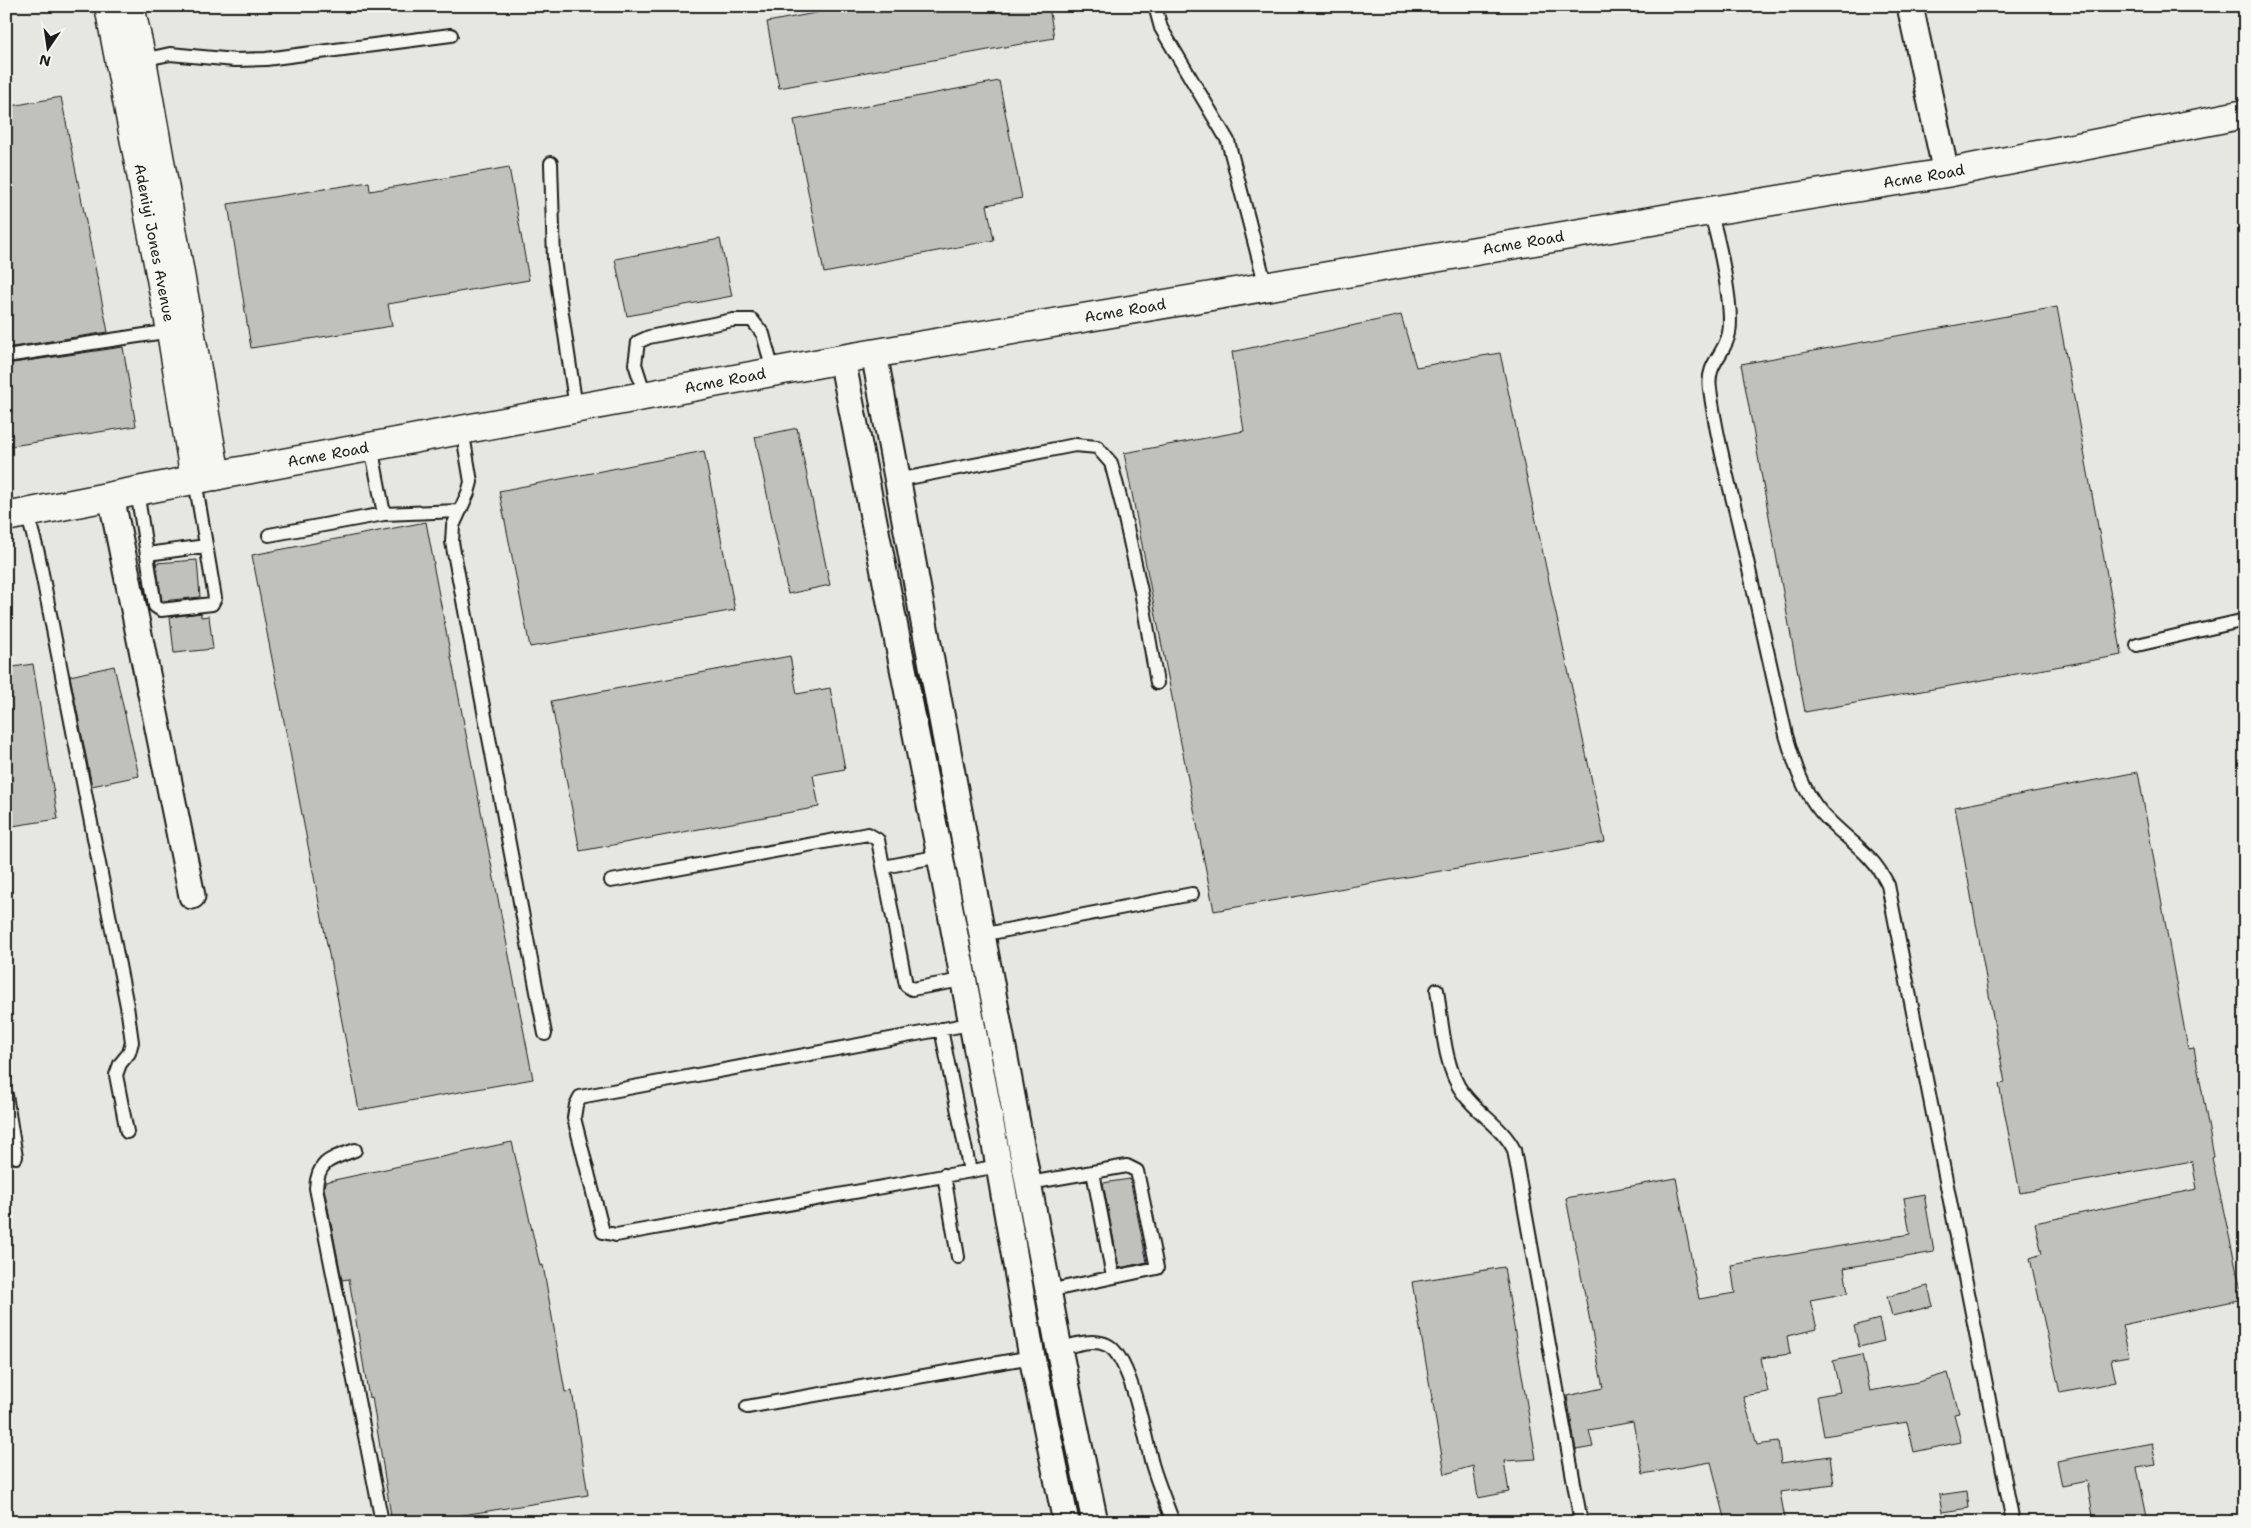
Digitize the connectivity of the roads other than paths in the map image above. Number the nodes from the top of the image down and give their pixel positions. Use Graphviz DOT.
graph roads {
  1 [pos="109,6"];
  2 [pos="130,6"];
  3 [pos="1155,6"];
  4 [pos="1910,6"];
  5 [pos="451,35"];
  6 [pos="142,60"];
  7 [pos="2245,114"];
  8 [pos="551,163"];
  9 [pos="1946,173"];
  10 [pos="1710,211"];
  11 [pos="1266,287"];
  12 [pos="171,332"];
  13 [pos="874,353"];
  14 [pos="6,356"];
  15 [pos="842,358"];
  16 [pos="773,371"];
  17 [pos="645,395"];
  18 [pos="576,408"];
  19 [pos="462,429"];
  20 [pos="372,446"];
  21 [pos="206,478"];
  22 [pos="898,480"];
  23 [pos="124,493"];
  24 [pos="459,511"];
  25 [pos="384,514"];
  26 [pos="17,515"];
  27 [pos="269,535"];
  28 [pos="206,546"];
  29 [pos="147,554"];
  30 [pos="2245,620"];
  31 [pos="925,622"];
  32 [pos="895,629"];
  33 [pos="2137,645"];
  34 [pos="1157,683"];
  35 [pos="940,856"];
  36 [pos="884,867"];
  37 [pos="611,881"];
  38 [pos="1192,894"];
  39 [pos="192,896"];
  40 [pos="981,935"];
  41 [pos="962,980"];
  42 [pos="1437,990"];
  43 [pos="970,1024"];
  44 [pos="941,1029"];
  45 [pos="545,1034"];
  46 [pos="6,1096"];
  47 [pos="127,1132"];
  48 [pos="355,1150"];
  49 [pos="16,1157"];
  50 [pos="970,1171"];
  51 [pos="1093,1172"];
  52 [pos="944,1175"];
  53 [pos="1000,1177"];
  54 [pos="1028,1183"];
  55 [pos="958,1257"];
  56 [pos="1113,1277"];
  57 [pos="1048,1290"];
  58 [pos="1058,1349"];
  59 [pos="1032,1357"];
  60 [pos="747,1407"];
  61 [pos="382,1522"];
  62 [pos="1066,1522"];
  63 [pos="1095,1522"];
  64 [pos="1173,1522"];
  65 [pos="1581,1522"];
  66 [pos="2013,1522"];
  1 -- 12 [label="street, Adeniyi Jones Avenue"];
  2 -- 6 [label="street, Adeniyi Jones Avenue"];
  3 -- 11 [label="lane"];
  4 -- 9 [label="street"];
  5 -- 6 [label="lane"];
  6 -- 21 [label="street, Adeniyi Jones Avenue"];
  7 -- 9 [label="street, Acme Road"];
  8 -- 18 [label="lane"];
  9 -- 10 [label="street, Acme Road"];
  10 -- 11 [label="street, Acme Road"];
  10 -- 66 [label="lane"];
  11 -- 13 [label="street, Acme Road"];
  12 -- 14 [label="lane"];
  12 -- 21 [label="street, Adeniyi Jones Avenue"];
  13 -- 15 [label="street, Acme Road"];
  13 -- 22 [label="street"];
  15 -- 16 [label="street, Acme Road"];
  15 -- 32 [label="street"];
  16 -- 17 [label="street, Acme Road"];
  16 -- 17 [label="lane"];
  17 -- 18 [label="street, Acme Road"];
  18 -- 19 [label="street, Acme Road"];
  19 -- 20 [label="street, Acme Road"];
  19 -- 24 [label="lane"];
  20 -- 21 [label="street, Acme Road"];
  20 -- 25 [label="lane"];
  21 -- 23 [label="street, Acme Road"];
  21 -- 28 [label="lane"];
  22 -- 31 [label="street"];
  22 -- 34 [label="lane"];
  23 -- 26 [label="street, Acme Road"];
  23 -- 29 [label="lane"];
  23 -- 39 [label="street"];
  24 -- 25 [label="lane"];
  24 -- 45 [label="lane"];
  25 -- 27 [label="lane"];
  26 -- 47 [label="lane"];
  28 -- 29 [label="lane"];
  28 -- 29 [label="lane"];
  30 -- 33 [label="lane"];
  31 -- 32 [label="street"];
  31 -- 40 [label="street"];
  32 -- 35 [label="street"];
  35 -- 36 [label="lane"];
  35 -- 41 [label="street"];
  36 -- 37 [label="lane"];
  36 -- 41 [label="lane"];
  38 -- 40 [label="lane"];
  40 -- 54 [label="street"];
  41 -- 43 [label="street"];
  42 -- 65 [label="lane"];
  43 -- 44 [label="lane"];
  43 -- 53 [label="street"];
  44 -- 50 [label="lane"];
  44 -- 52 [label="lane"];
  46 -- 49 [label="lane"];
  48 -- 61 [label="lane"];
  50 -- 52 [label="lane"];
  50 -- 53 [label="lane"];
  51 -- 54 [label="lane"];
  51 -- 56 [label="lane"];
  51 -- 56 [label="lane"];
  52 -- 55 [label="lane"];
  53 -- 54 [label="lane"];
  53 -- 59 [label="street"];
  54 -- 57 [label="street"];
  56 -- 57 [label="lane"];
  57 -- 58 [label="street"];
  58 -- 63 [label="street"];
  58 -- 64 [label="lane"];
  59 -- 60 [label="lane"];
  59 -- 62 [label="street"];
}
